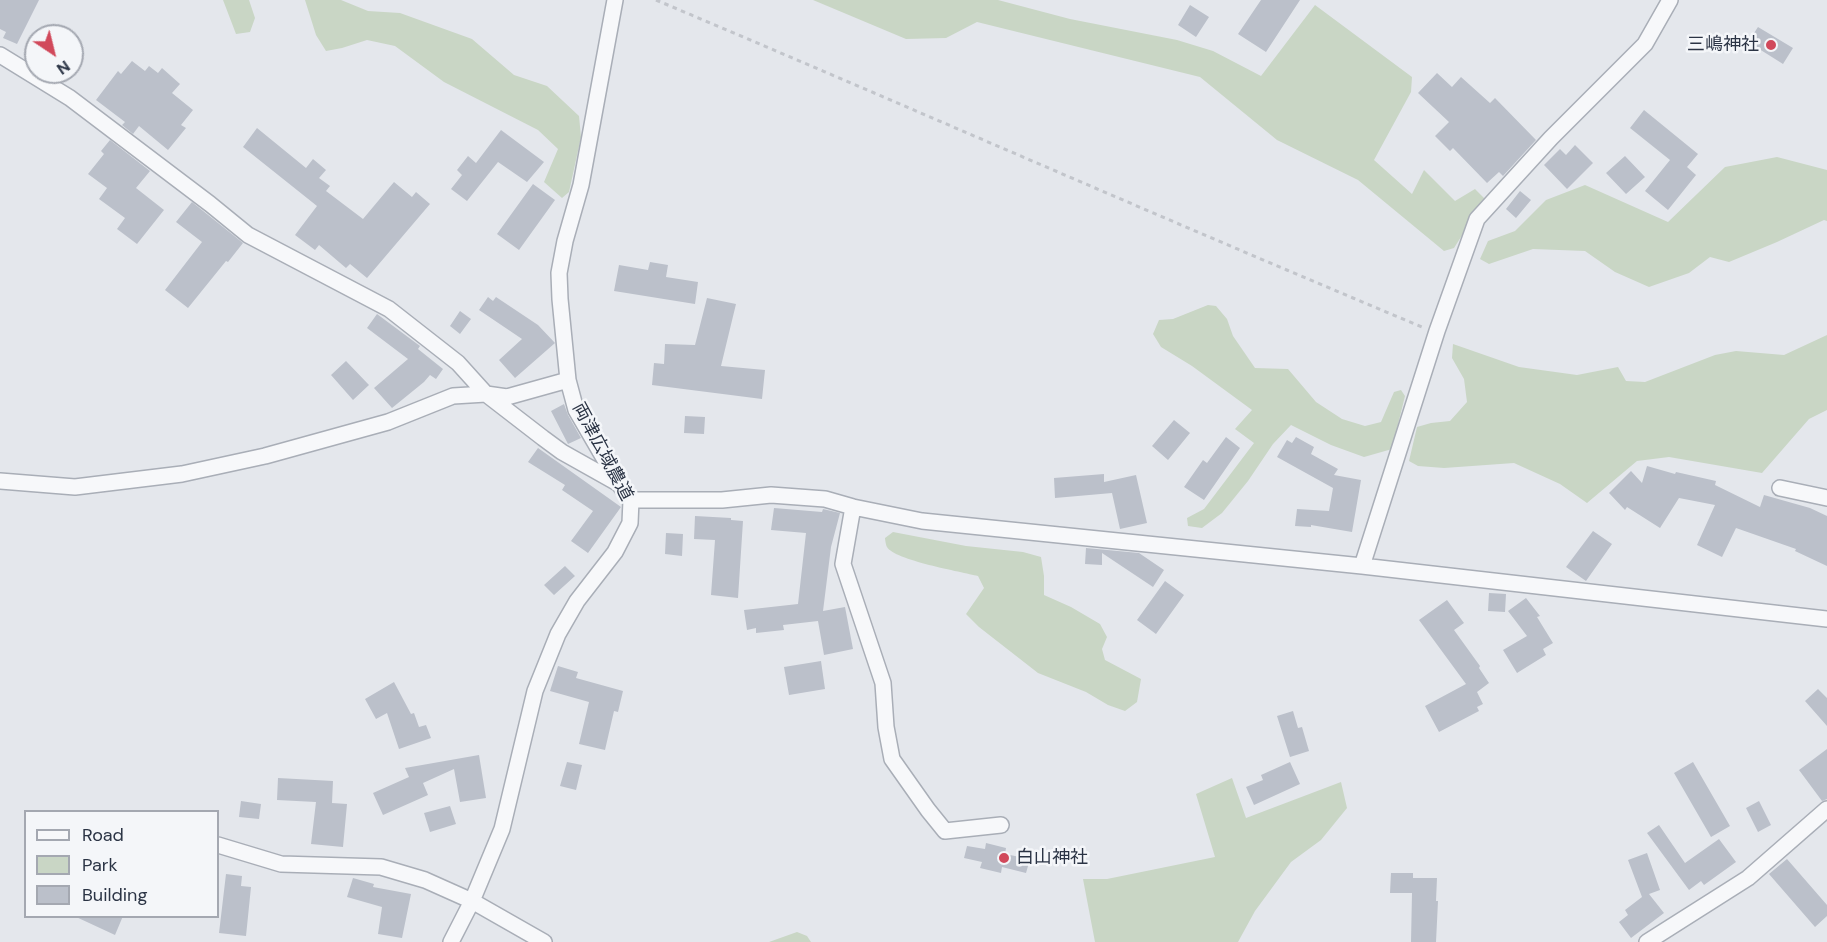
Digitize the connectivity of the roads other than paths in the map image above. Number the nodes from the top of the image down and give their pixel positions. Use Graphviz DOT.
graph roads {
  1 [pos="615,0"];
  2 [pos="1670,0"];
  3 [pos="0,55"];
  4 [pos="568,380"];
  5 [pos="486,394"];
  6 [pos="0,482"];
  7 [pos="619,484"];
  8 [pos="1780,488"];
  9 [pos="1827,498"];
  10 [pos="631,500"];
  11 [pos="853,507"];
  12 [pos="1362,566"];
  13 [pos="1827,619"];
  14 [pos="1827,809"];
  15 [pos="1000,825"];
  16 [pos="219,845"];
  17 [pos="472,901"];
  18 [pos="451,942"];
  19 [pos="543,942"];
  20 [pos="1647,942"];
  1 -- 4 [label="street, 両津広域農道"];
  2 -- 12 [label="street"];
  3 -- 5 [label="street"];
  4 -- 5 [label="street"];
  4 -- 7 [label="street, 両津広域農道"];
  5 -- 6 [label="street"];
  5 -- 7 [label="street"];
  7 -- 10 [label="street, 両津広域農道"];
  8 -- 9 [label="street"];
  10 -- 11 [label="street"];
  10 -- 17 [label="street, 両津広域農道"];
  11 -- 12 [label="street"];
  11 -- 15 [label="street"];
  12 -- 13 [label="street"];
  14 -- 20 [label="street"];
  16 -- 17 [label="street"];
  17 -- 18 [label="street, 両津広域農道"];
  17 -- 19 [label="street"];
}
